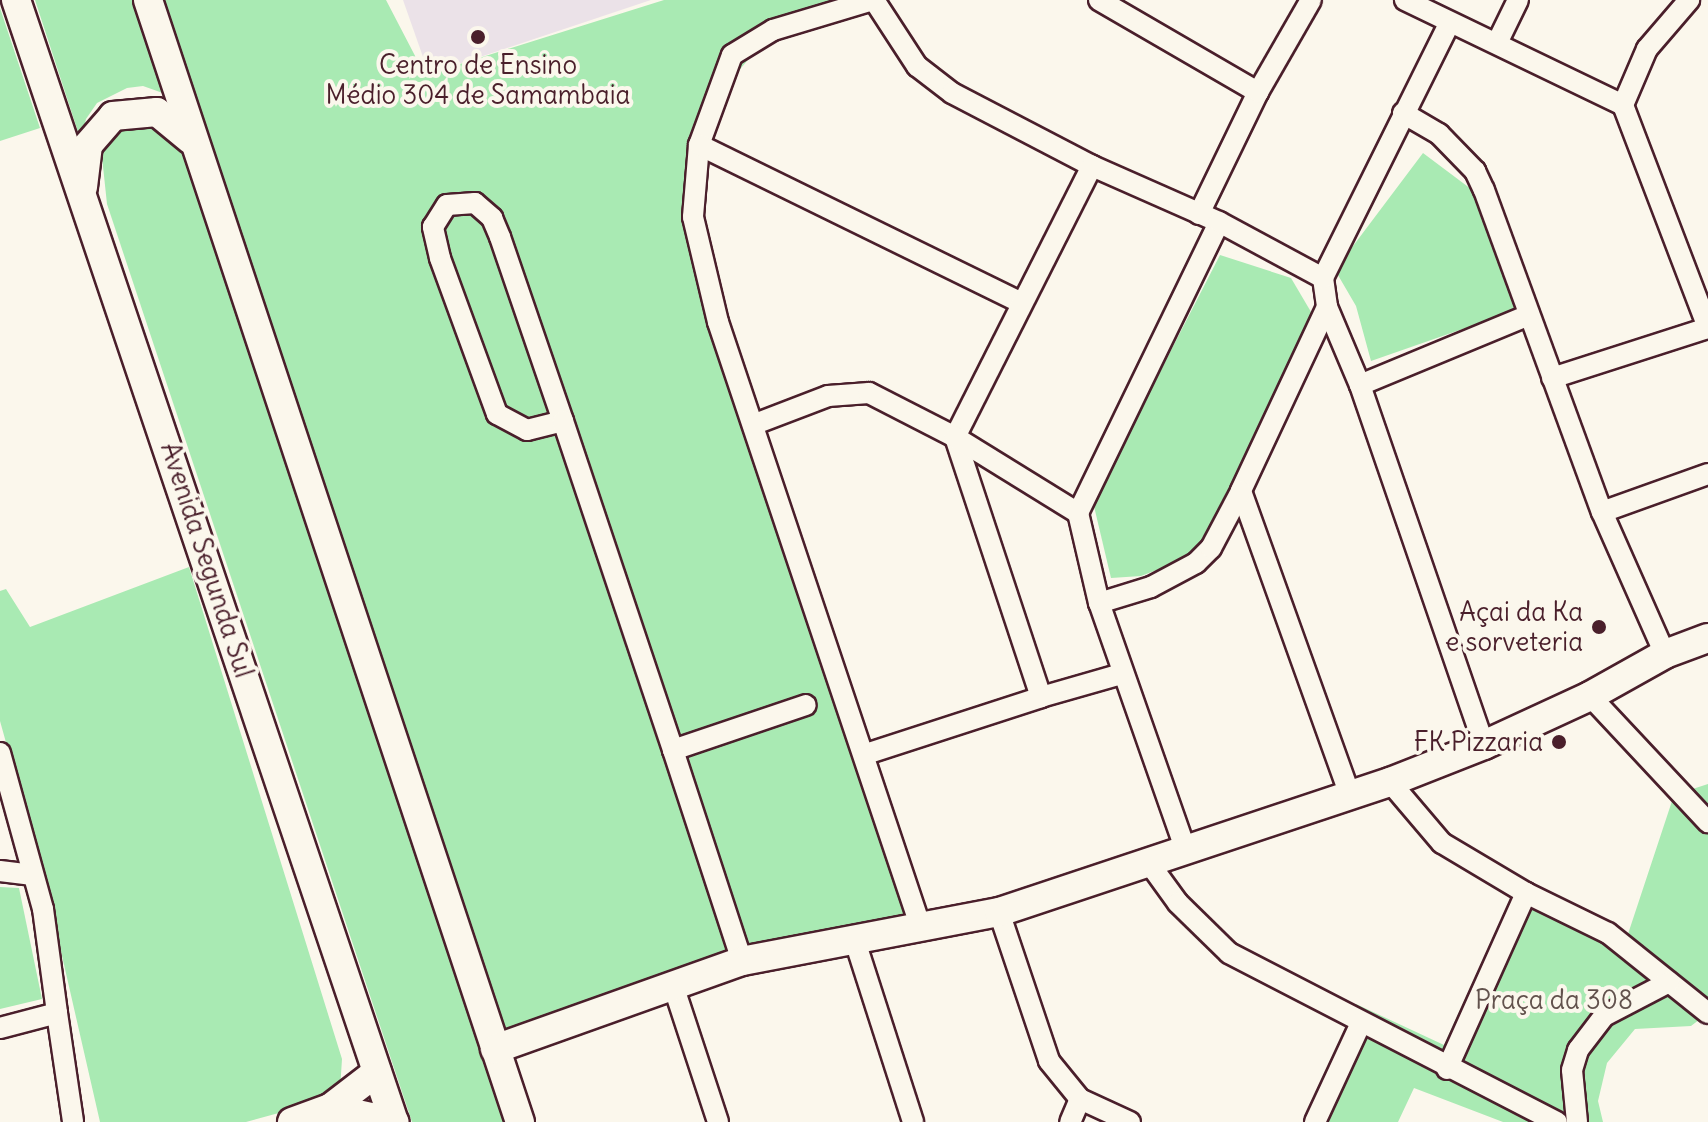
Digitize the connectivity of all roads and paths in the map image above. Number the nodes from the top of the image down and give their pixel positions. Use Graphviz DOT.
graph roads {
  1 [pos="16,0"];
  2 [pos="148,0"];
  3 [pos="873,0"];
  4 [pos="1099,0"];
  5 [pos="1311,0"];
  6 [pos="1405,0"];
  7 [pos="1518,0"];
  8 [pos="1689,0"];
  9 [pos="1449,24"];
  10 [pos="1497,43"];
  11 [pos="1258,92"];
  12 [pos="1623,105"];
  13 [pos="1403,113"];
  14 [pos="194,143"];
  15 [pos="699,145"];
  16 [pos="1092,166"];
  17 [pos="82,198"];
  18 [pos="1199,214"];
  19 [pos="1219,222"];
  20 [pos="1323,278"];
  21 [pos="1021,303"];
  22 [pos="1327,307"];
  23 [pos="1529,315"];
  24 [pos="1706,328"];
  25 [pos="1552,378"];
  26 [pos="1360,385"];
  27 [pos="563,421"];
  28 [pos="755,424"];
  29 [pos="955,437"];
  30 [pos="1708,474"];
  31 [pos="1241,491"];
  32 [pos="1602,512"];
  33 [pos="1078,513"];
  34 [pos="1099,603"];
  35 [pos="1708,638"];
  36 [pos="1665,654"];
  37 [pos="1122,674"];
  38 [pos="1590,696"];
  39 [pos="1041,697"];
  40 [pos="806,705"];
  41 [pos="1484,745"];
  42 [pos="673,750"];
  43 [pos="0,753"];
  44 [pos="866,754"];
  45 [pos="1390,782"];
  46 [pos="1349,793"];
  47 [pos="1708,793"];
  48 [pos="1687,800"];
  49 [pos="1708,822"];
  50 [pos="1186,851"];
  51 [pos="1149,863"];
  52 [pos="0,871"];
  53 [pos="33,875"];
  54 [pos="1526,893"];
  55 [pos="999,912"];
  56 [pos="920,925"];
  57 [pos="855,941"];
  58 [pos="742,961"];
  59 [pos="1669,982"];
  60 [pos="674,988"];
  61 [pos="1706,1007"];
  62 [pos="57,1013"];
  63 [pos="1361,1023"];
  64 [pos="0,1028"];
  65 [pos="495,1049"];
  66 [pos="1447,1069"];
  67 [pos="377,1072"];
  68 [pos="1080,1099"];
  69 [pos="330,1108"];
  70 [pos="73,1122"];
  71 [pos="292,1122"];
  72 [pos="394,1122"];
  73 [pos="520,1122"];
  74 [pos="718,1122"];
  75 [pos="913,1122"];
  76 [pos="1070,1122"];
  77 [pos="1130,1122"];
  78 [pos="1315,1122"];
  79 [pos="1557,1122"];
  80 [pos="1577,1122"];
  1 -- 17 [label="main road, Avenida Segunda Sul"];
  2 -- 14 [label="main road"];
  3 -- 15 [label="street"];
  3 -- 16 [label="street"];
  4 -- 11 [label="street"];
  5 -- 11 [label="street"];
  6 -- 9 [label="street"];
  7 -- 10 [label="street"];
  8 -- 12 [label="street"];
  9 -- 10 [label="street"];
  9 -- 13 [label="street"];
  10 -- 12 [label="street"];
  11 -- 18 [label="street"];
  12 -- 24 [label="street"];
  13 -- 20 [label="street"];
  13 -- 23 [label="street"];
  14 -- 17 [label="main road"];
  14 -- 65 [label="main road"];
  15 -- 21 [label="street"];
  15 -- 28 [label="street"];
  16 -- 18 [label="street"];
  16 -- 21 [label="street"];
  17 -- 67 [label="main road, Avenida Segunda Sul"];
  18 -- 19 [label="street"];
  19 -- 20 [label="street"];
  19 -- 33 [label="street"];
  20 -- 22 [label="street"];
  21 -- 29 [label="street"];
  22 -- 26 [label="street"];
  22 -- 31 [label="street"];
  23 -- 25 [label="street"];
  23 -- 26 [label="street"];
  24 -- 25 [label="street"];
  25 -- 32 [label="street"];
  26 -- 41 [label="street"];
  27 -- 27 [label="street"];
  27 -- 42 [label="street"];
  28 -- 29 [label="street"];
  28 -- 44 [label="street"];
  29 -- 33 [label="street"];
  29 -- 39 [label="street"];
  30 -- 32 [label="street"];
  31 -- 34 [label="street"];
  31 -- 46 [label="street"];
  32 -- 36 [label="street"];
  33 -- 34 [label="street"];
  34 -- 37 [label="street"];
  35 -- 36 [label="main road"];
  36 -- 38 [label="main road"];
  37 -- 39 [label="street"];
  37 -- 50 [label="street"];
  38 -- 41 [label="main road"];
  38 -- 48 [label="street"];
  39 -- 44 [label="street"];
  40 -- 42 [label="street"];
  41 -- 45 [label="main road"];
  42 -- 58 [label="street"];
  43 -- 53 [label="street"];
  44 -- 56 [label="street"];
  45 -- 46 [label="main road"];
  45 -- 54 [label="street"];
  46 -- 50 [label="main road"];
  47 -- 48 [label="street"];
  48 -- 49 [label="street"];
  50 -- 51 [label="main road"];
  51 -- 55 [label="main road"];
  51 -- 63 [label="street"];
  52 -- 53 [label="street"];
  53 -- 62 [label="street"];
  54 -- 59 [label="street"];
  54 -- 66 [label="street"];
  55 -- 56 [label="main road"];
  55 -- 68 [label="street"];
  56 -- 57 [label="main road"];
  57 -- 58 [label="main road"];
  57 -- 75 [label="street"];
  58 -- 60 [label="main road"];
  59 -- 61 [label="street"];
  59 -- 80 [label="street"];
  60 -- 65 [label="main road"];
  60 -- 74 [label="street"];
  62 -- 64 [label="street"];
  62 -- 70 [label="street"];
  63 -- 66 [label="street"];
  63 -- 78 [label="street"];
  65 -- 73 [label="main road"];
  66 -- 79 [label="street"];
  67 -- 69 [label="main road"];
  67 -- 72 [label="main road, Avenida Segunda Sul"];
  68 -- 76 [label="street"];
  68 -- 77 [label="street"];
  69 -- 71 [label="main road"];
  69 -- 72 [label="main road"];
}
